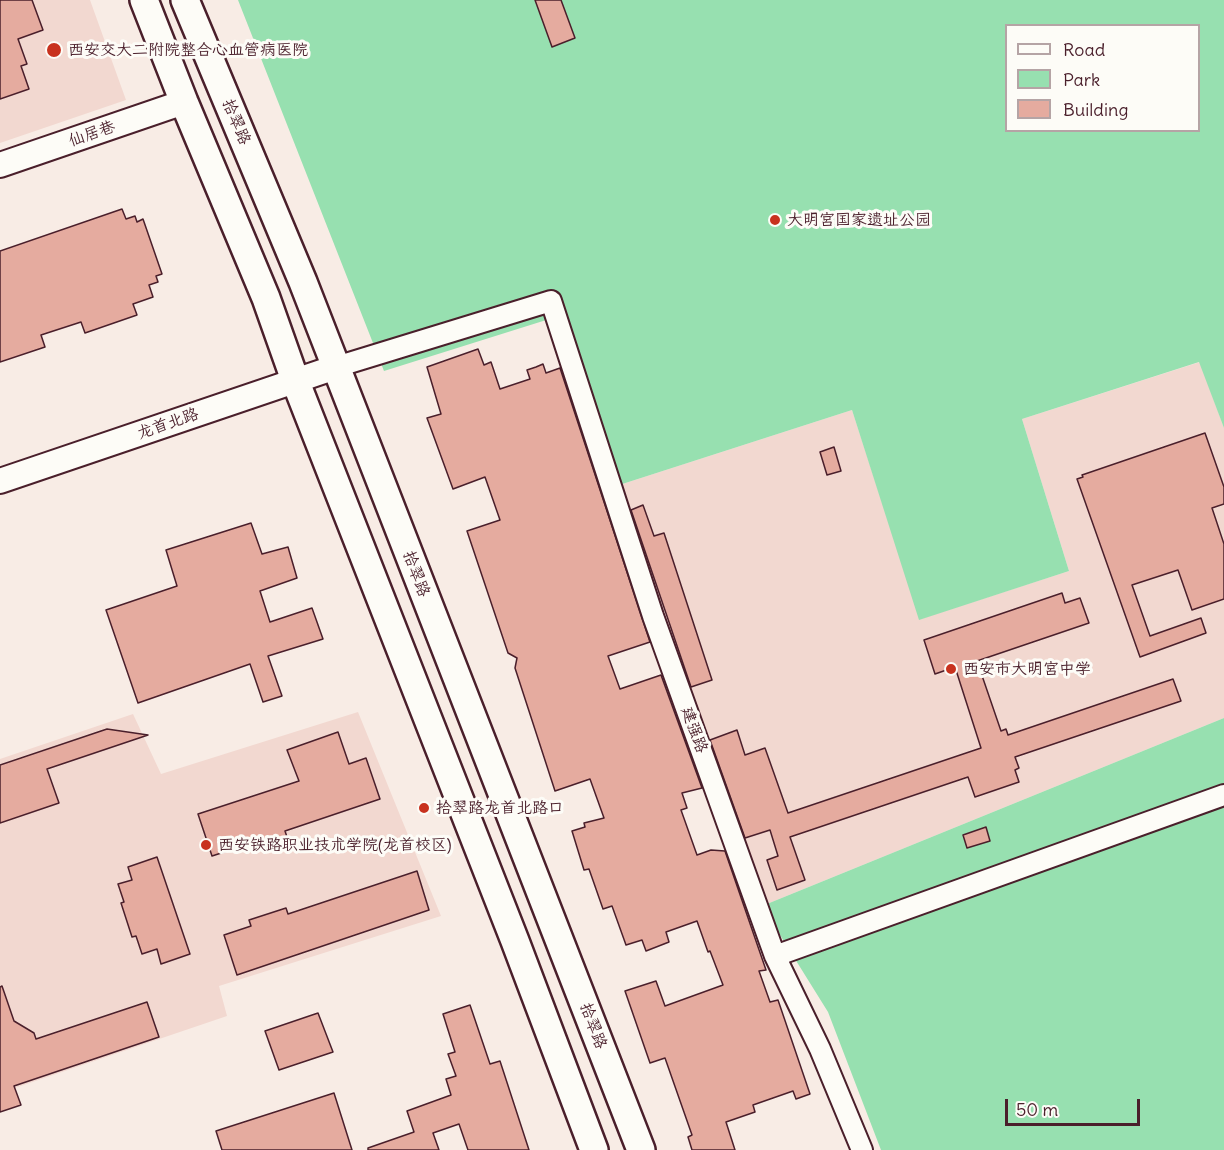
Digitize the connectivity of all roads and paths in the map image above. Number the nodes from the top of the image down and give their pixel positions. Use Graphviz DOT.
graph roads {
  1 [pos="144,0"];
  2 [pos="185,0"];
  3 [pos="184,102"];
  4 [pos="0,165"];
  5 [pos="336,367"];
  6 [pos="295,380"];
  7 [pos="0,481"];
  8 [pos="1224,795"];
  9 [pos="776,956"];
  10 [pos="594,1150"];
  11 [pos="641,1150"];
  12 [pos="862,1150"];
  1 -- 3 [label="main road"];
  2 -- 5 [label="main road, 拾翠路"];
  3 -- 4 [label="street, 仙居巷"];
  3 -- 6 [label="main road"];
  5 -- 6 [label="street, 龙首北路"];
  5 -- 9 [label="street, 建强路"];
  5 -- 11 [label="main road, 拾翠路"];
  6 -- 7 [label="street, 龙首北路"];
  6 -- 10 [label="main road"];
  8 -- 9 [label="street"];
  9 -- 12 [label="street, 建强路"];
}
